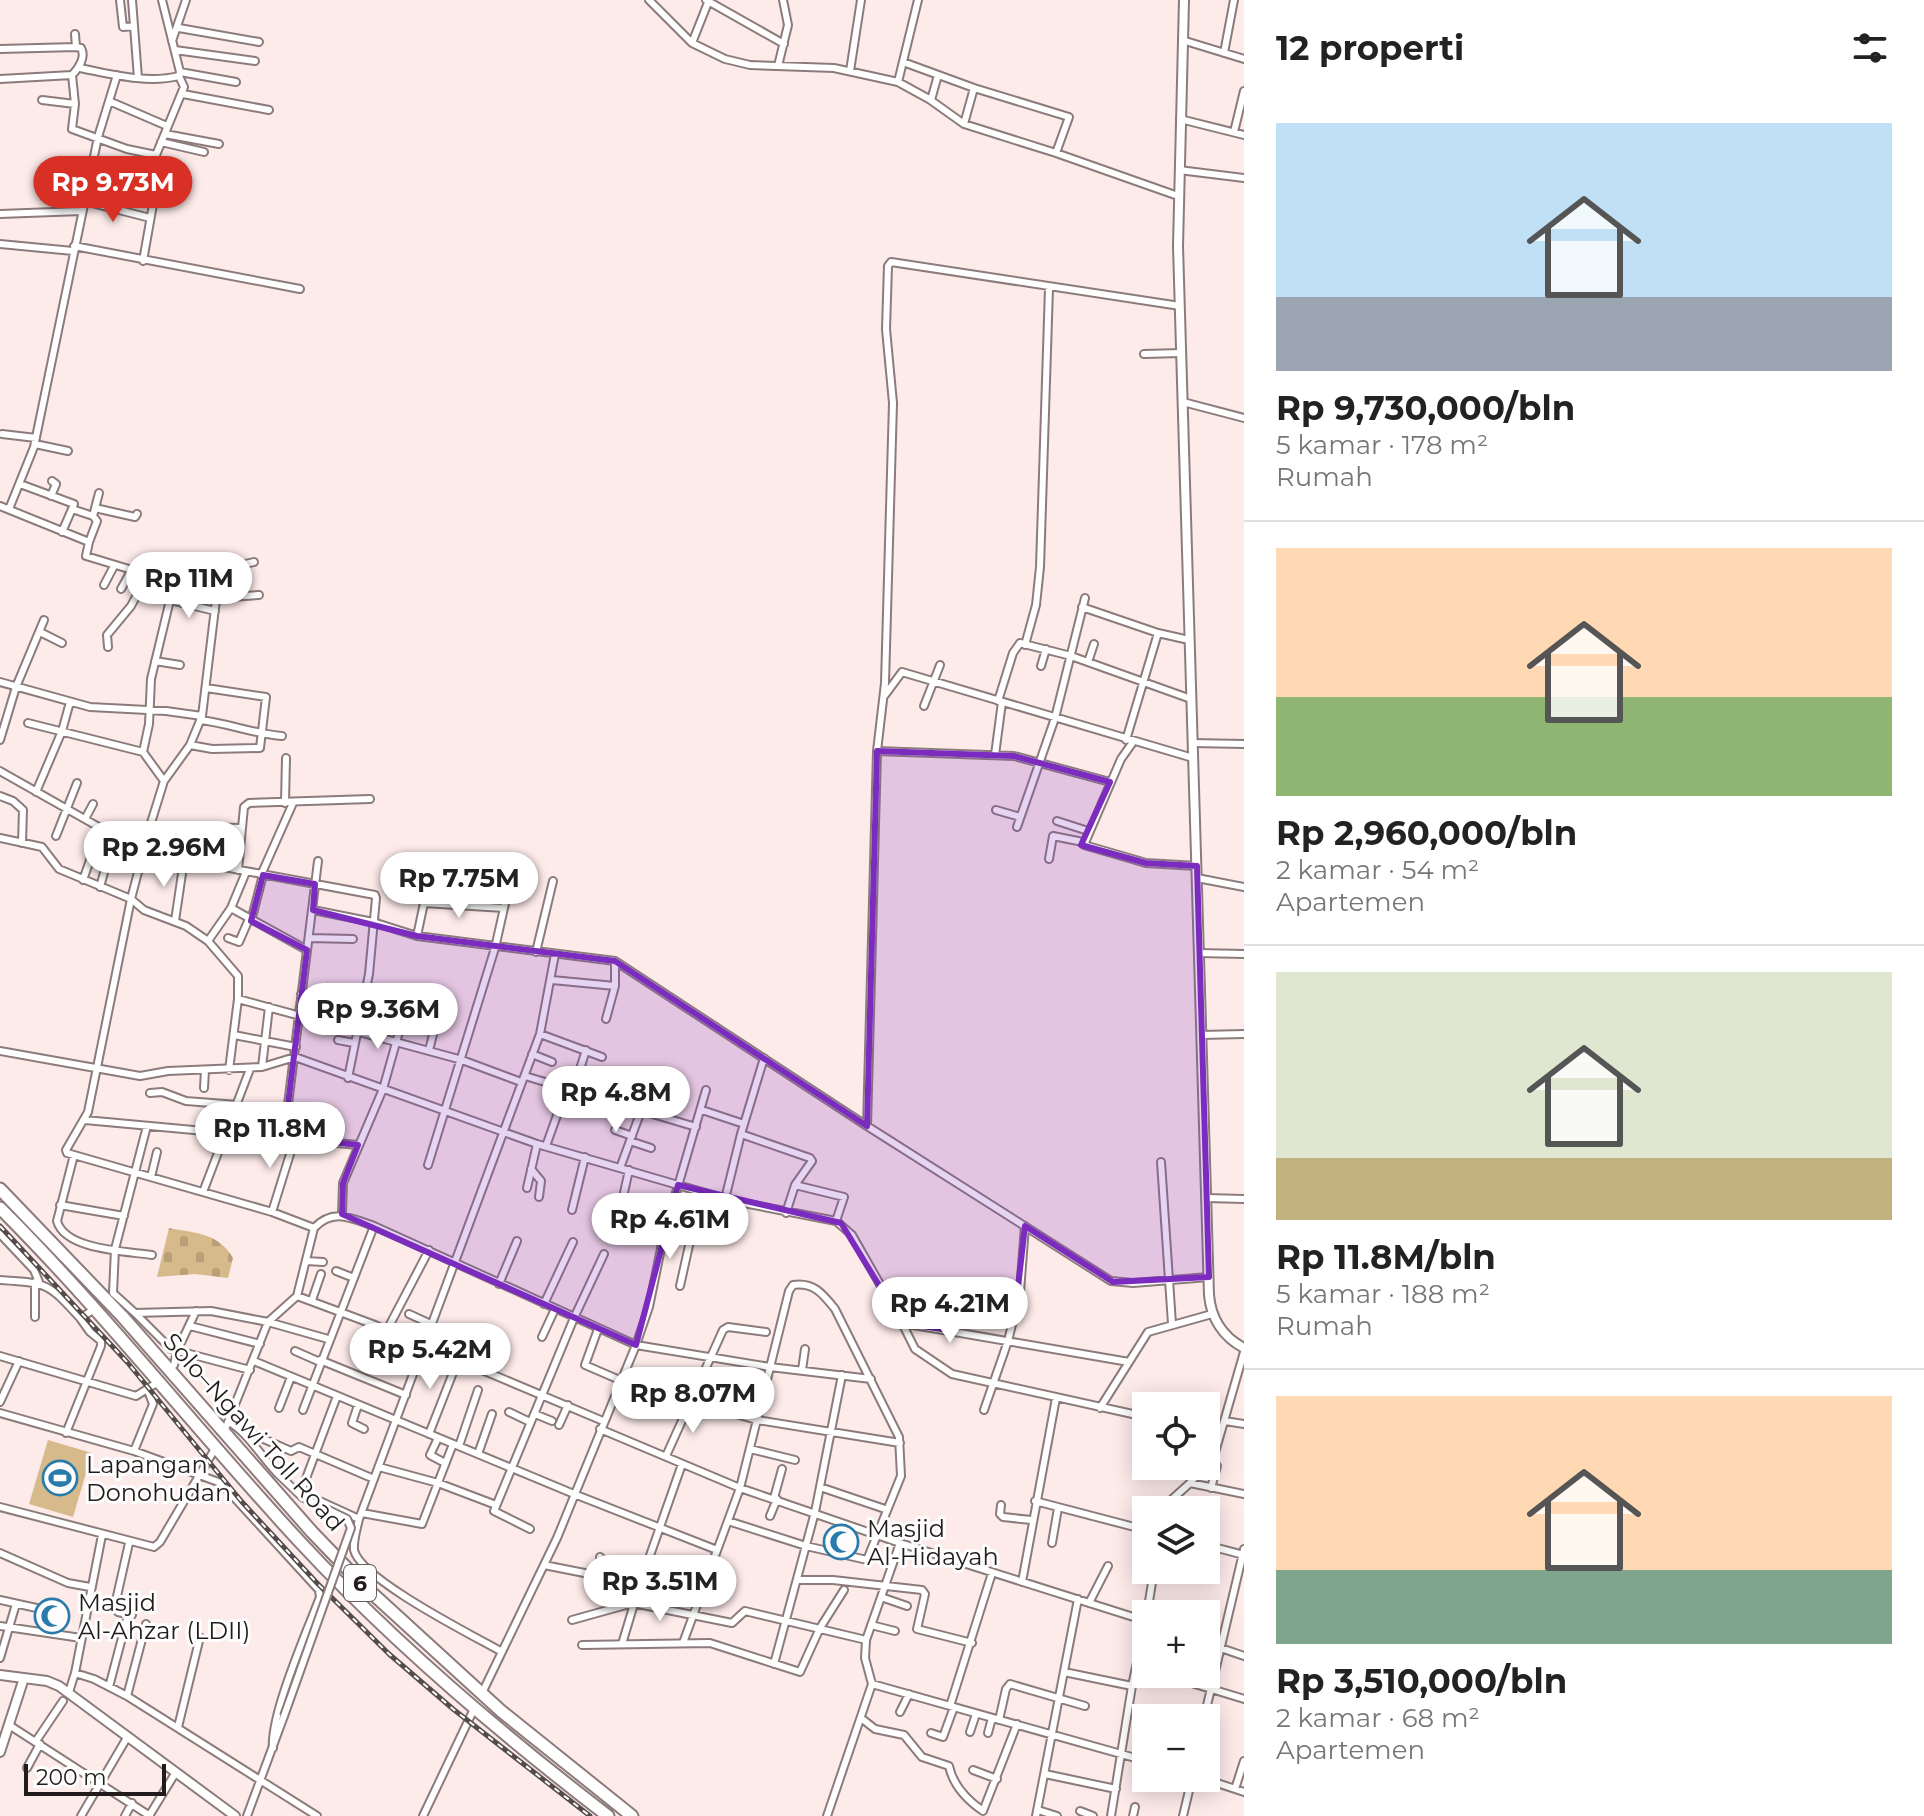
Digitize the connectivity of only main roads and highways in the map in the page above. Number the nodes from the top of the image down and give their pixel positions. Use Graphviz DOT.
graph roads {
  1 [pos="0,1189"];
  2 [pos="0,1208"];
  3 [pos="608,1816"];
  4 [pos="632,1816"];
  1 -- 4 [label="highway, Solo–Ngawi Toll Road / 6"];
  2 -- 3 [label="highway, Solo–Ngawi Toll Road / 6"];
}
